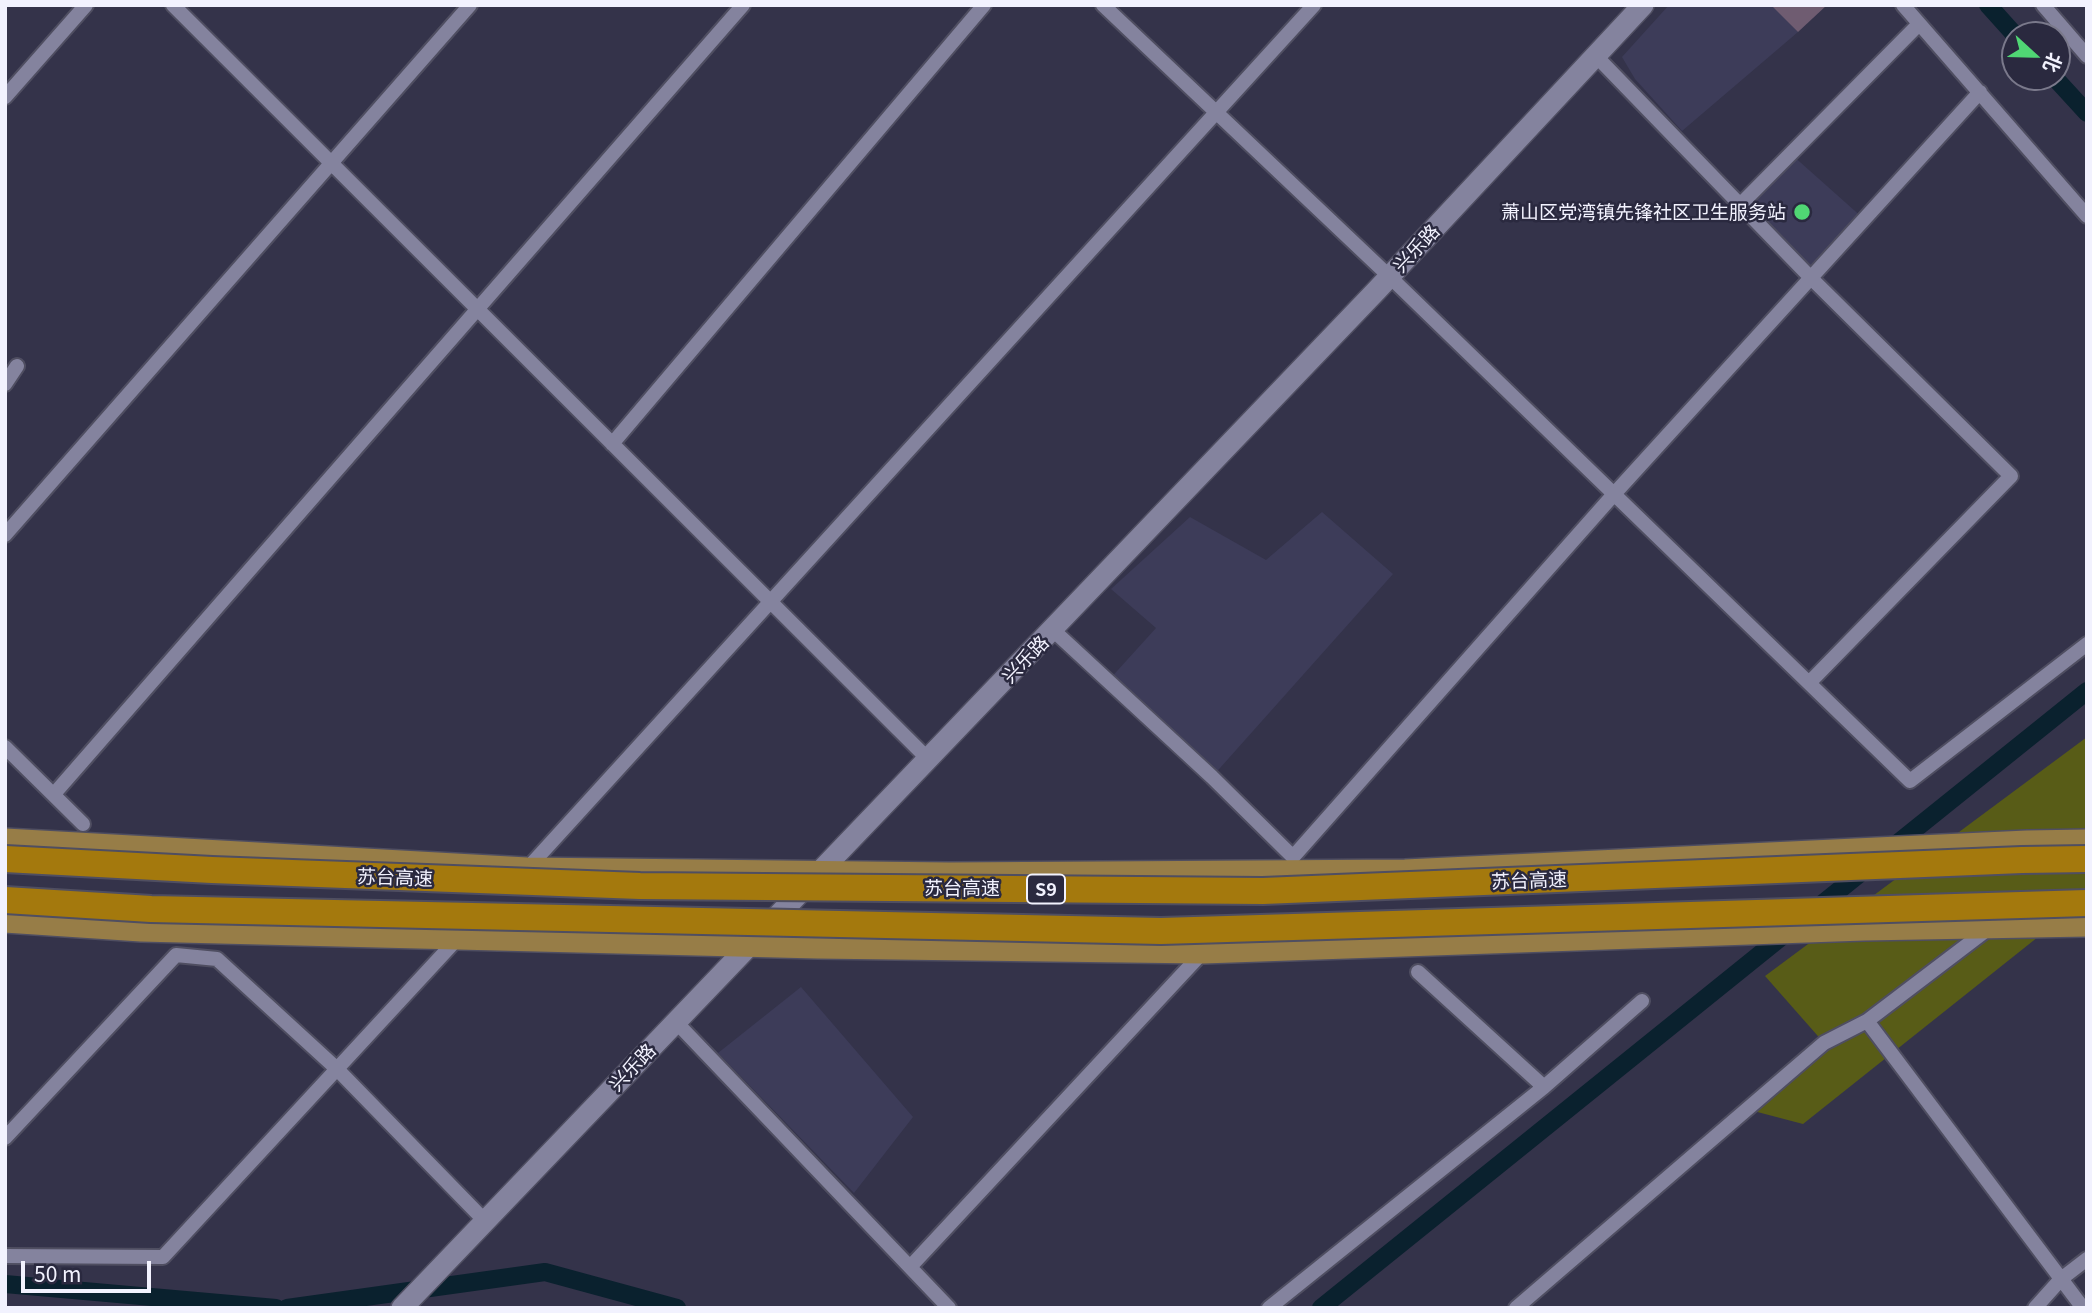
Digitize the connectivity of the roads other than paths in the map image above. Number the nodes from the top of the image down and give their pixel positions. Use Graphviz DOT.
graph roads {
  1 [pos="86,5"];
  2 [pos="173,5"];
  3 [pos="470,5"];
  4 [pos="743,5"];
  5 [pos="984,5"];
  6 [pos="1103,5"];
  7 [pos="1314,5"];
  8 [pos="1643,5"];
  9 [pos="1903,5"];
  10 [pos="2043,5"];
  11 [pos="1919,24"];
  12 [pos="1596,56"];
  13 [pos="2087,56"];
  14 [pos="1980,92"];
  15 [pos="5,97"];
  16 [pos="1215,113"];
  17 [pos="331,163"];
  18 [pos="1740,205"];
  19 [pos="2087,216"];
  20 [pos="1390,277"];
  21 [pos="1811,278"];
  22 [pos="478,309"];
  23 [pos="16,366"];
  24 [pos="5,384"];
  25 [pos="612,444"];
  26 [pos="1615,493"];
  27 [pos="5,535"];
  28 [pos="770,601"];
  29 [pos="1053,630"];
  30 [pos="2087,644"];
  31 [pos="1809,683"];
  32 [pos="5,747"];
  33 [pos="929,760"];
  34 [pos="54,794"];
  35 [pos="83,824"];
  36 [pos="5,840"];
  37 [pos="2087,841"];
  38 [pos="5,859"];
  39 [pos="2087,859"];
  40 [pos="527,869"];
  41 [pos="821,871"];
  42 [pos="5,900"];
  43 [pos="2087,903"];
  44 [pos="5,921"];
  45 [pos="2087,925"];
  46 [pos="1992,926"];
  47 [pos="458,938"];
  48 [pos="750,945"];
  49 [pos="1203,951"];
  50 [pos="1418,972"];
  51 [pos="1643,1001"];
  52 [pos="1867,1021"];
  53 [pos="676,1022"];
  54 [pos="337,1069"];
  55 [pos="1544,1087"];
  56 [pos="5,1138"];
  57 [pos="485,1221"];
  58 [pos="5,1256"];
  59 [pos="2087,1259"];
  60 [pos="910,1267"];
  61 [pos="2061,1279"];
  62 [pos="402,1308"];
  63 [pos="949,1308"];
  64 [pos="1269,1308"];
  65 [pos="1516,1308"];
  66 [pos="2035,1308"];
  67 [pos="2083,1308"];
  1 -- 15 [label="street"];
  2 -- 17 [label="street"];
  3 -- 17 [label="street"];
  4 -- 22 [label="street"];
  5 -- 25 [label="street"];
  6 -- 16 [label="street"];
  7 -- 16 [label="street"];
  8 -- 12 [label="main road, 兴乐路"];
  9 -- 11 [label="street"];
  10 -- 13 [label="street"];
  11 -- 14 [label="street"];
  11 -- 18 [label="street"];
  12 -- 18 [label="street"];
  12 -- 20 [label="main road, 兴乐路"];
  14 -- 19 [label="street"];
  14 -- 21 [label="street"];
  16 -- 20 [label="street"];
  16 -- 28 [label="street"];
  17 -- 22 [label="street"];
  17 -- 27 [label="street"];
  18 -- 21 [label="street"];
  20 -- 26 [label="street"];
  20 -- 29 [label="main road, 兴乐路"];
  21 -- 26 [label="street"];
  21 -- 31 [label="street"];
  22 -- 25 [label="street"];
  22 -- 34 [label="street"];
  23 -- 24 [label="street"];
  25 -- 28 [label="street"];
  26 -- 29 [label="street"];
  26 -- 31 [label="street"];
  28 -- 33 [label="street"];
  28 -- 40 [label="street"];
  29 -- 33 [label="main road, 兴乐路"];
  30 -- 31 [label="street"];
  32 -- 34 [label="street"];
  33 -- 41 [label="main road, 兴乐路"];
  34 -- 35 [label="street"];
  36 -- 40 [label="main road"];
  37 -- 41 [label="main road"];
  38 -- 39 [label="highway, 苏台高速 / S9, bridge"];
  40 -- 41 [label="main road"];
  41 -- 48 [label="main road, 兴乐路"];
  42 -- 43 [label="highway, 苏台高速 / S9, bridge"];
  44 -- 47 [label="main road"];
  45 -- 46 [label="main road"];
  46 -- 49 [label="main road"];
  46 -- 52 [label="street"];
  47 -- 48 [label="main road"];
  47 -- 54 [label="street"];
  48 -- 49 [label="main road"];
  48 -- 53 [label="main road, 兴乐路"];
  49 -- 60 [label="street"];
  50 -- 55 [label="street"];
  51 -- 55 [label="street"];
  52 -- 61 [label="street"];
  52 -- 65 [label="street"];
  53 -- 57 [label="main road, 兴乐路"];
  53 -- 60 [label="street"];
  54 -- 56 [label="street"];
  54 -- 57 [label="street"];
  54 -- 58 [label="street"];
  55 -- 64 [label="street"];
  57 -- 62 [label="main road, 兴乐路"];
  59 -- 61 [label="street"];
  60 -- 63 [label="street"];
  61 -- 66 [label="street"];
  61 -- 67 [label="street"];
}
